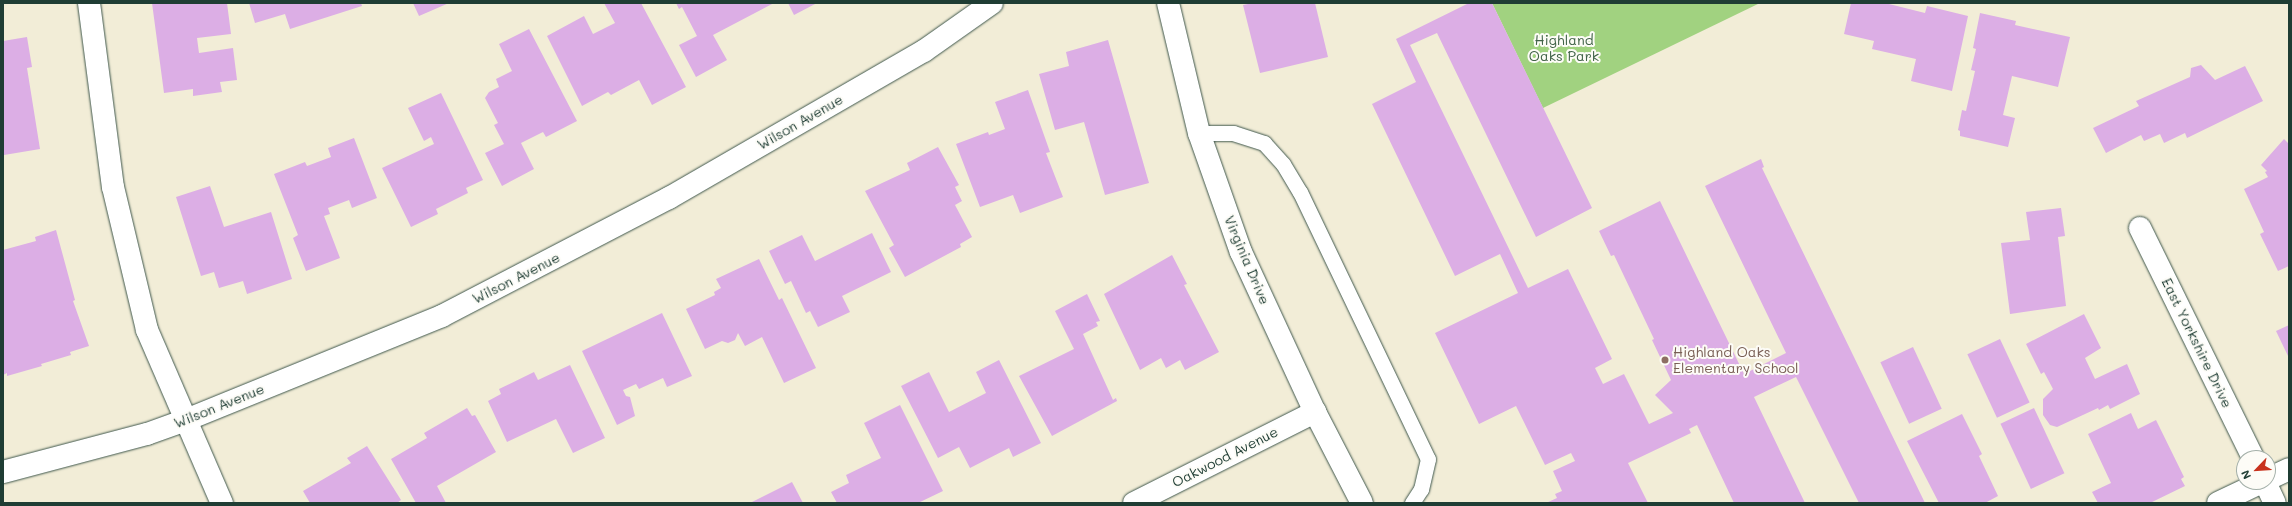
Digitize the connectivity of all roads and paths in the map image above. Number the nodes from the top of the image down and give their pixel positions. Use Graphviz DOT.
graph roads {
  1 [pos="89,3"];
  2 [pos="992,3"];
  3 [pos="1168,3"];
  4 [pos="1199,133"];
  5 [pos="2140,228"];
  6 [pos="1315,412"];
  7 [pos="186,420"];
  8 [pos="2249,450"];
  9 [pos="2289,469"];
  10 [pos="3,472"];
  11 [pos="2276,475"];
  12 [pos="2245,490"];
  13 [pos="2269,490"];
  14 [pos="222,503"];
  15 [pos="1134,503"];
  16 [pos="1362,503"];
  17 [pos="1412,503"];
  18 [pos="2218,503"];
  19 [pos="2275,503"];
  1 -- 7 [label="street"];
  2 -- 7 [label="street, Wilson Avenue"];
  3 -- 4 [label="street, Virginia Drive"];
  4 -- 6 [label="street, Virginia Drive"];
  4 -- 17 [label="lane"];
  5 -- 8 [label="street, East Yorkshire Drive"];
  6 -- 15 [label="street, Oakwood Avenue"];
  6 -- 16 [label="street, Virginia Drive"];
  7 -- 10 [label="street, Wilson Avenue"];
  7 -- 14 [label="street"];
  9 -- 11 [label="street"];
  12 -- 18 [label="street"];
  13 -- 19 [label="street"];
}
